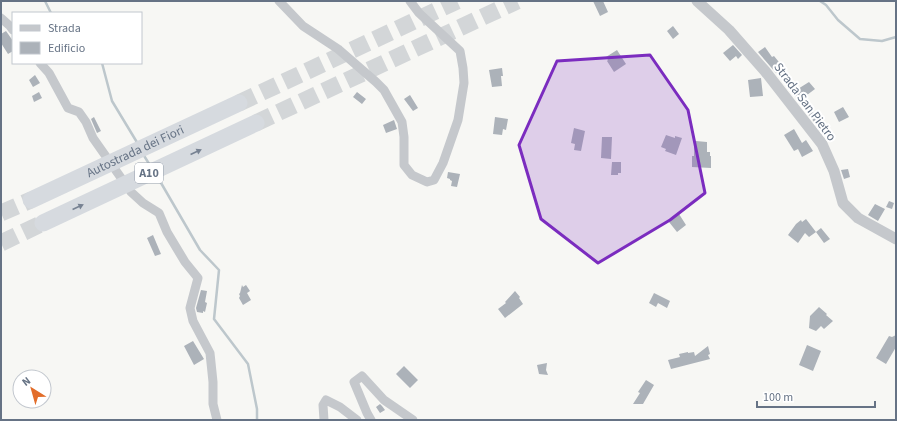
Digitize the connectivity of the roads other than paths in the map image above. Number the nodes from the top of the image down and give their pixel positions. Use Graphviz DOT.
graph roads {
  1 [pos="279,1"];
  2 [pos="410,1"];
  3 [pos="697,1"];
  4 [pos="1,18"];
  5 [pos="12,29"];
  6 [pos="41,64"];
  7 [pos="239,103"];
  8 [pos="256,123"];
  9 [pos="31,200"];
  10 [pos="43,223"];
  11 [pos="896,239"];
  12 [pos="217,420"];
  13 [pos="324,420"];
  14 [pos="357,420"];
  15 [pos="371,420"];
  16 [pos="413,420"];
  1 -- 2 [label="street"];
  3 -- 11 [label="street, Strada San Pietro"];
  4 -- 5 [label="street"];
  6 -- 12 [label="street"];
  7 -- 9 [label="highway, Autostrada dei Fiori / A10"];
  10 -- 8 [label="highway, Autostrada dei Fiori / A10, one-way"];
  13 -- 14 [label="street"];
  15 -- 16 [label="street"];
}
